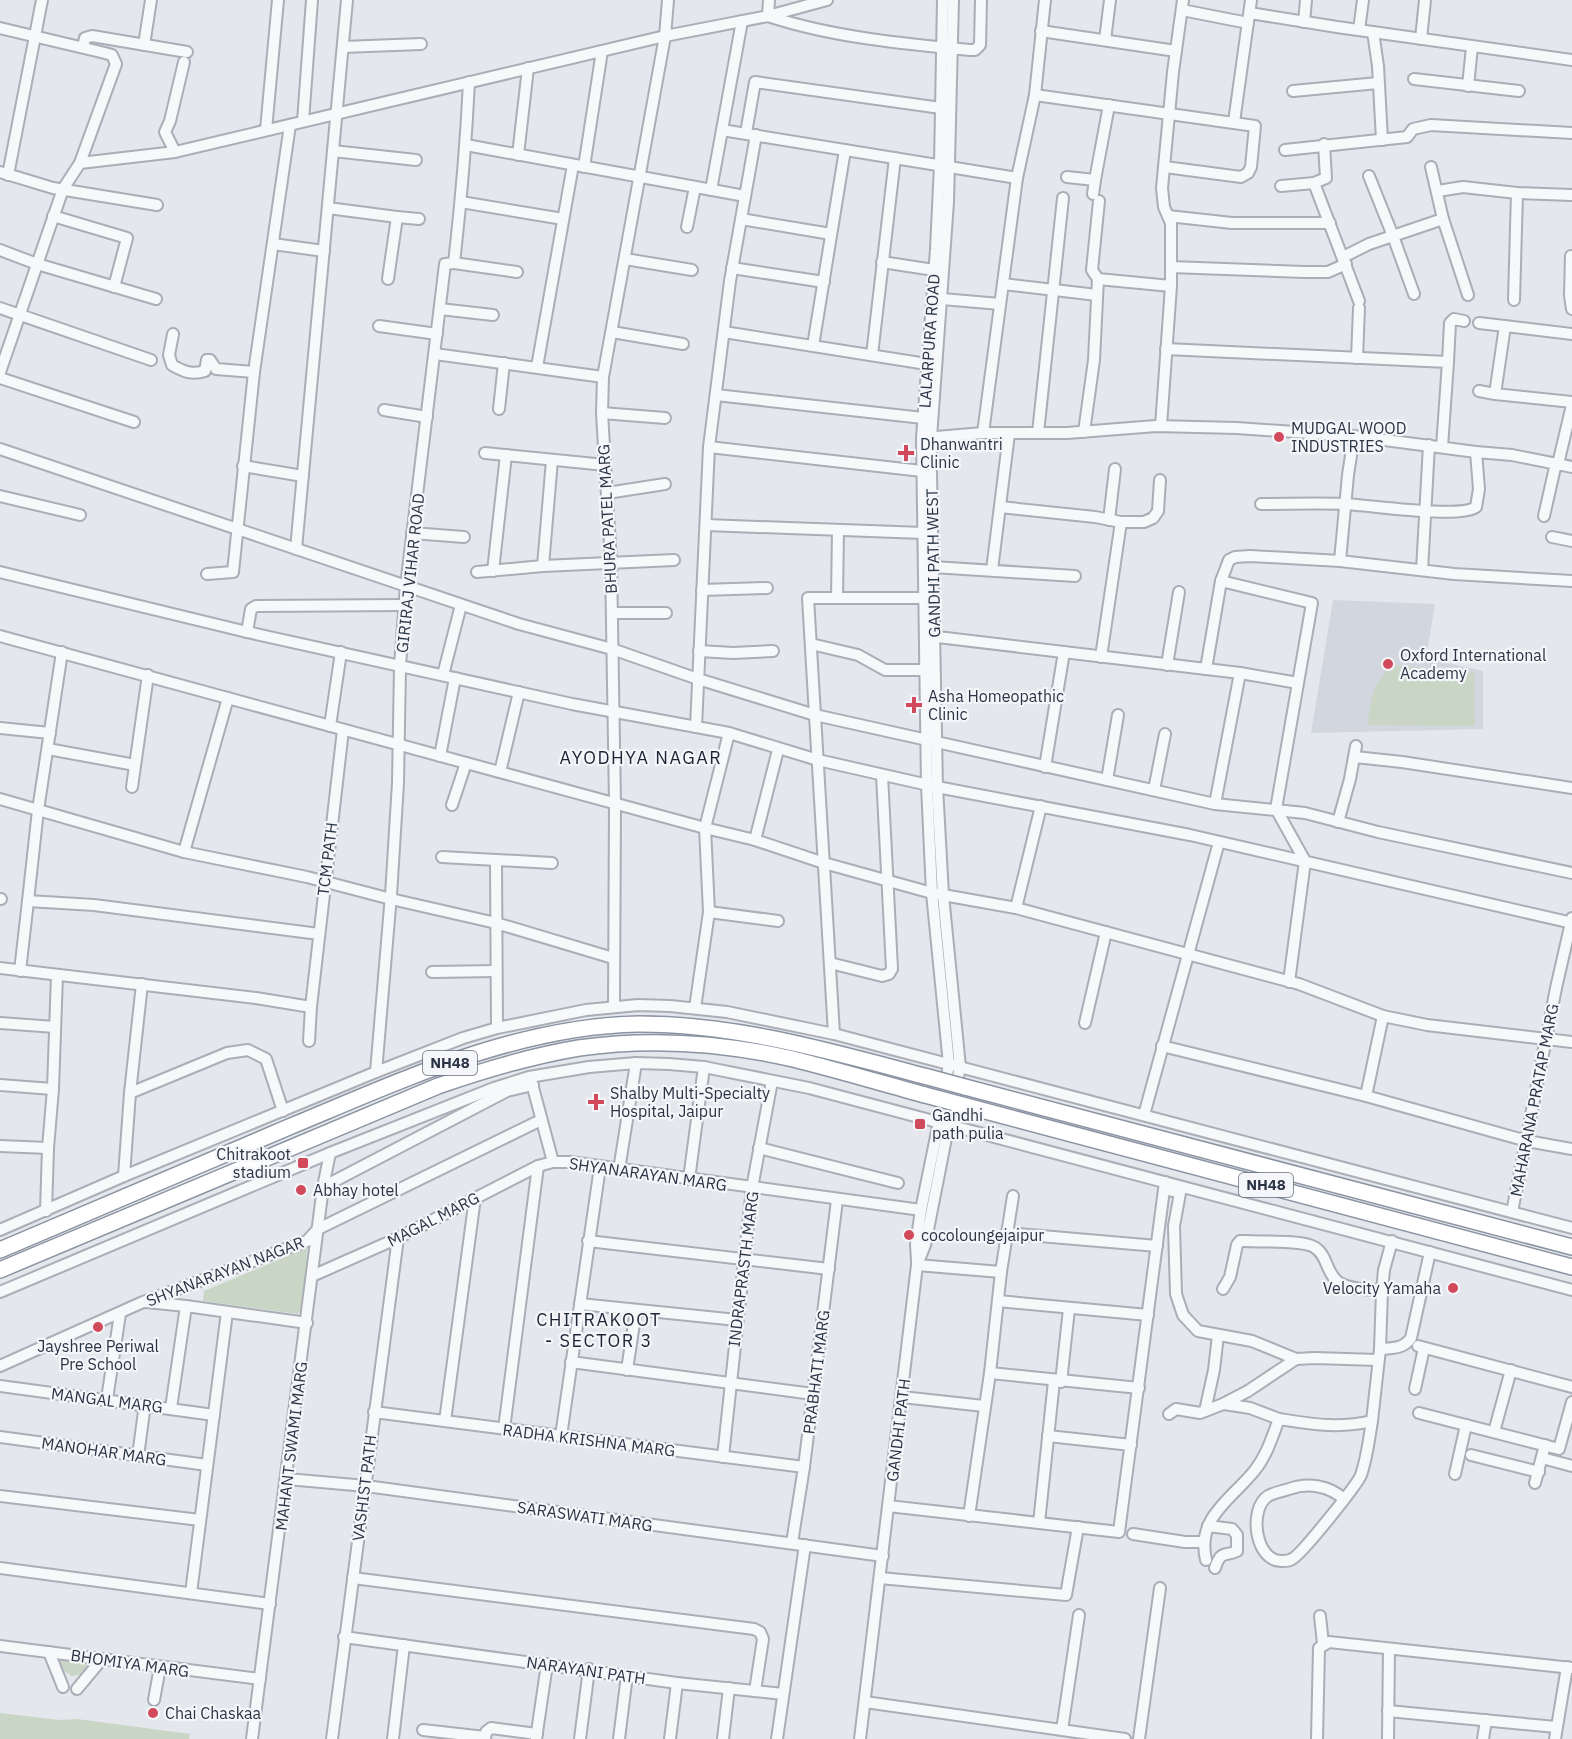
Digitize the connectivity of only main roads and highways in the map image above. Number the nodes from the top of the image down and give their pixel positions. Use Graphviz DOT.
graph roads {
  1 [pos="1572,1247"];
  2 [pos="0,1250"];
  3 [pos="1572,1267"];
  4 [pos="0,1270"];
  1 -- 2 [label="highway, NH48, bridge"];
  3 -- 4 [label="highway, NH48, bridge"];
}
